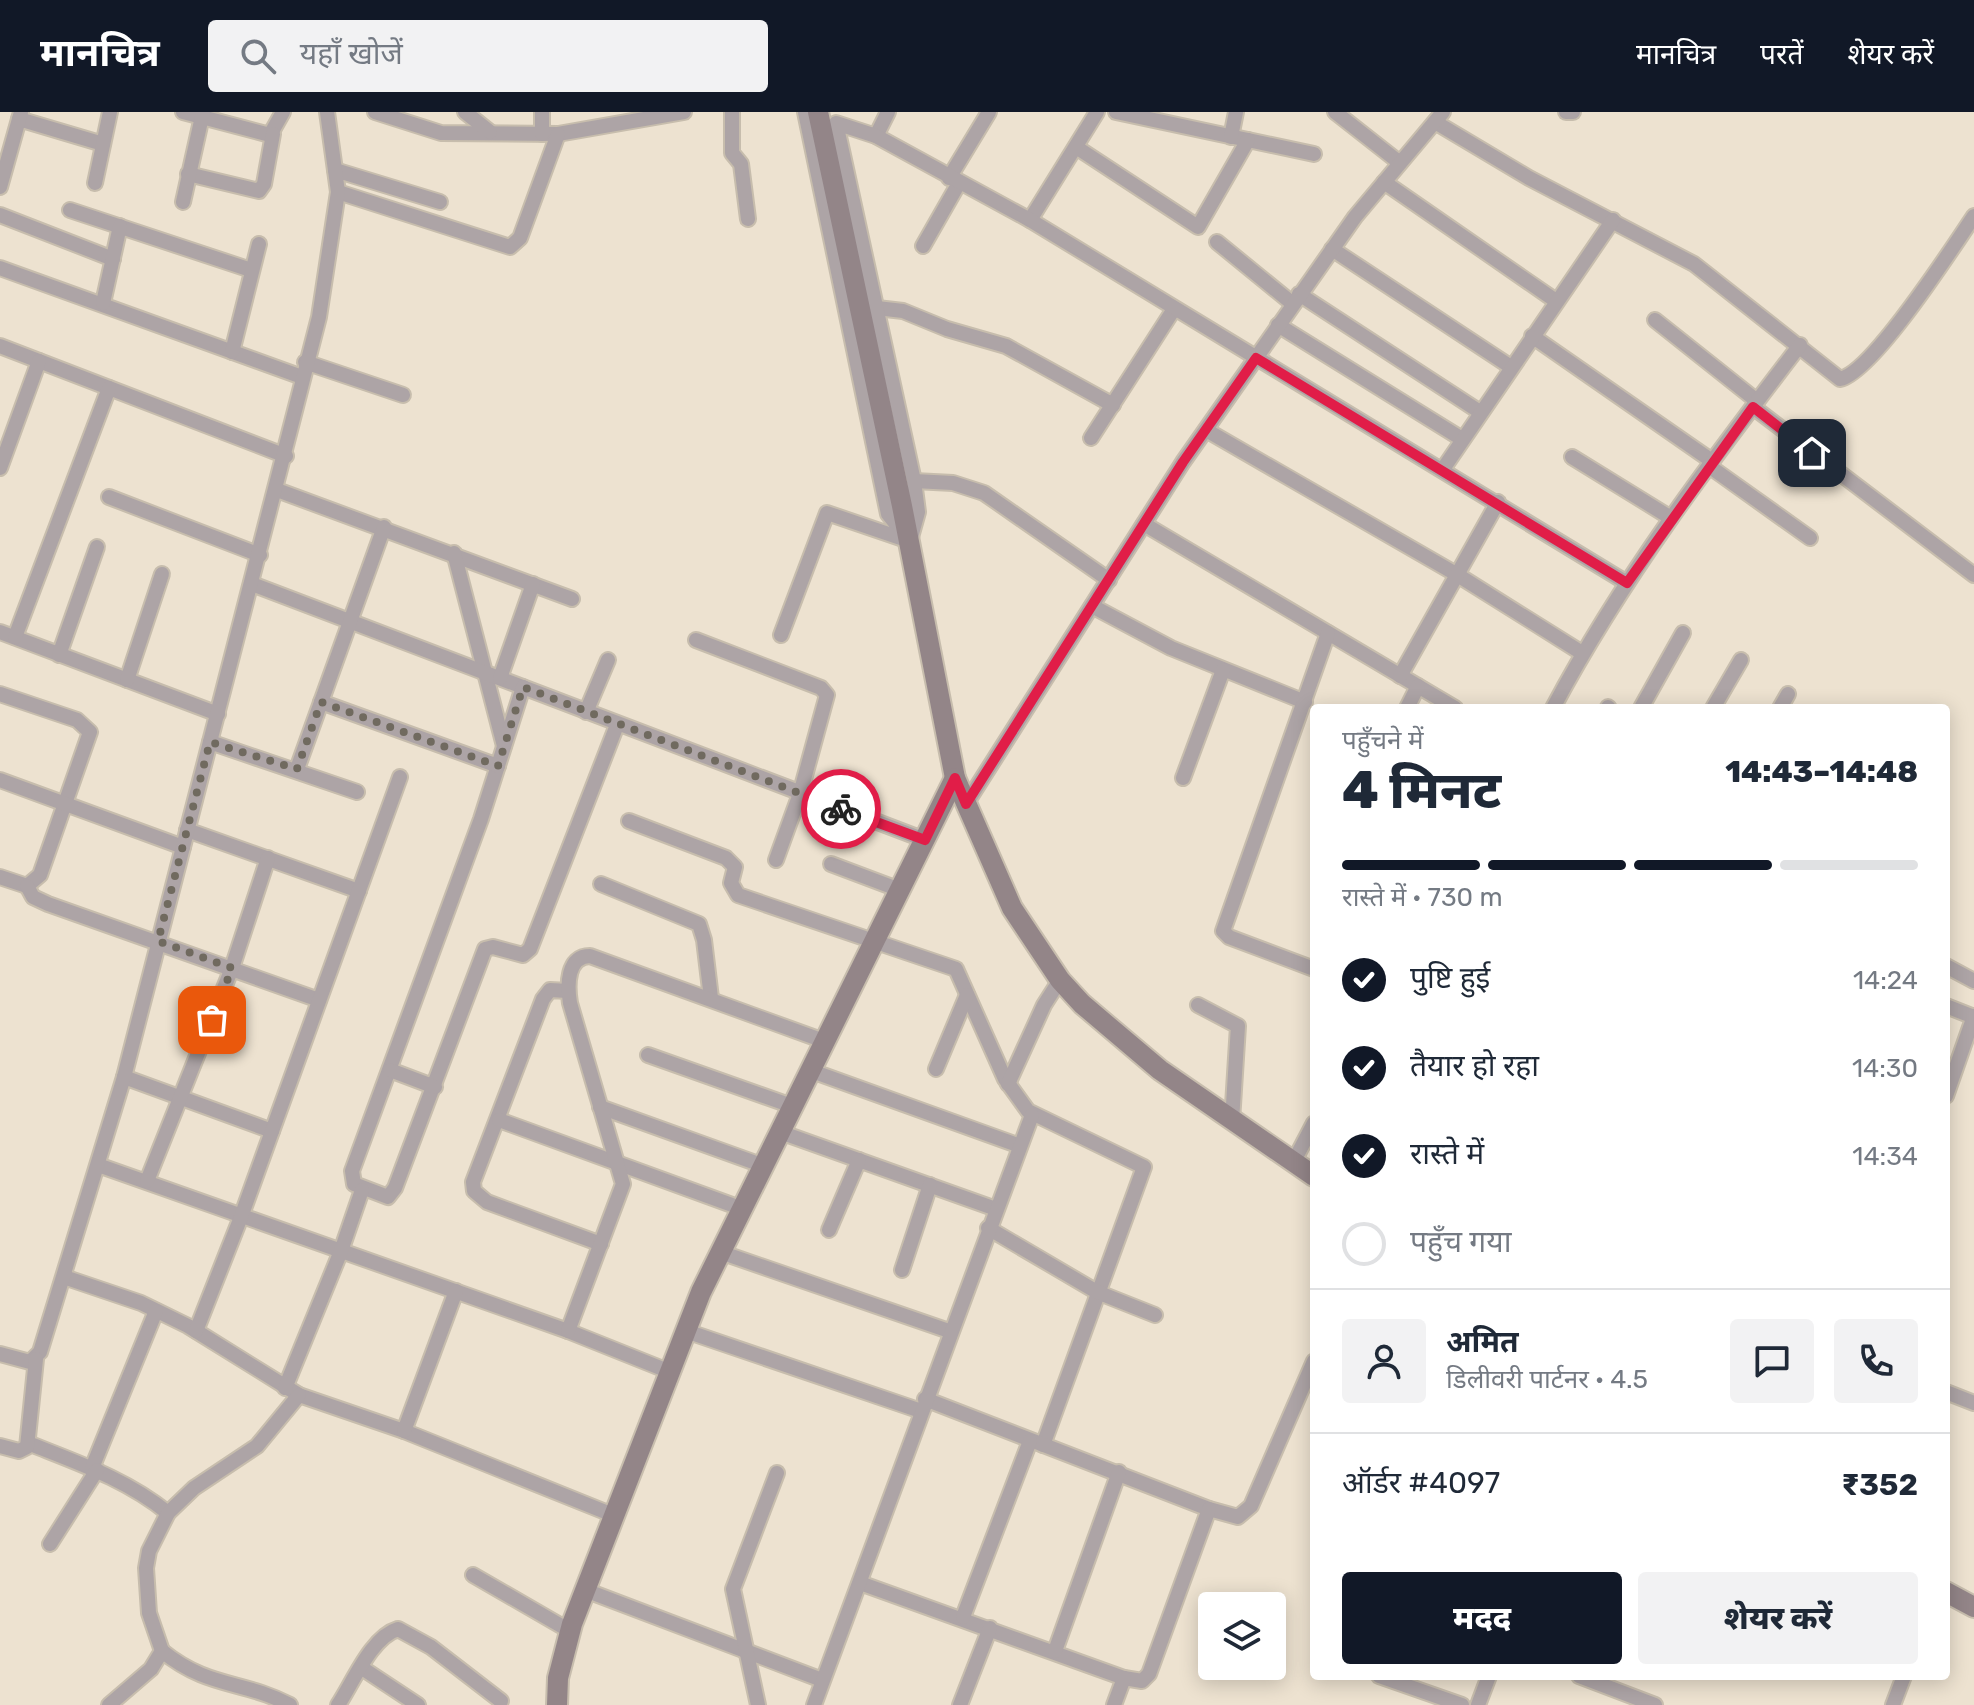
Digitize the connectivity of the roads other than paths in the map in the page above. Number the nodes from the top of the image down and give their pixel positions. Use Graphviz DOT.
graph roads {
  1 [pos="110,112"];
  2 [pos="183,112"];
  3 [pos="283,112"];
  4 [pos="327,112"];
  5 [pos="375,112"];
  6 [pos="465,112"];
  7 [pos="542,112"];
  8 [pos="684,112"];
  9 [pos="732,112"];
  10 [pos="805,112"];
  11 [pos="818,112"];
  12 [pos="888,112"];
  13 [pos="989,112"];
  14 [pos="1097,112"];
  15 [pos="1116,112"];
  16 [pos="1236,112"];
  17 [pos="1566,112"];
  18 [pos="1573,112"];
  19 [pos="202,114"];
  20 [pos="1342,114"];
  21 [pos="20,116"];
  22 [pos="1439,117"];
  23 [pos="490,132"];
  24 [pos="273,134"];
  25 [pos="542,134"];
  26 [pos="558,134"];
  27 [pos="7,136"];
  28 [pos="876,136"];
  29 [pos="1231,137"];
  30 [pos="1248,140"];
  31 [pos="103,144"];
  32 [pos="1076,147"];
  33 [pos="1314,154"];
  34 [pos="1400,163"];
  35 [pos="335,170"];
  36 [pos="188,174"];
  37 [pos="954,180"];
  38 [pos="1384,182"];
  39 [pos="95,183"];
  40 [pos="0,187"];
  41 [pos="338,192"];
  42 [pos="183,202"];
  43 [pos="440,202"];
  44 [pos="70,210"];
  45 [pos="0,215"];
  46 [pos="1974,216"];
  47 [pos="748,219"];
  48 [pos="1030,220"];
  49 [pos="1613,220"];
  50 [pos="120,226"];
  51 [pos="1217,242"];
  52 [pos="259,244"];
  53 [pos="923,246"];
  54 [pos="1332,249"];
  55 [pos="113,259"];
  56 [pos="0,268"];
  57 [pos="251,270"];
  58 [pos="1296,299"];
  59 [pos="1556,301"];
  60 [pos="103,303"];
  61 [pos="877,308"];
  62 [pos="1174,309"];
  63 [pos="1655,320"];
  64 [pos="1278,325"];
  65 [pos="1532,336"];
  66 [pos="1800,345"];
  67 [pos="0,346"];
  68 [pos="232,352"];
  69 [pos="1256,358"];
  70 [pos="39,361"];
  71 [pos="1511,367"];
  72 [pos="303,370"];
  73 [pos="109,388"];
  74 [pos="403,395"];
  75 [pos="1755,404"];
  76 [pos="1113,405"];
  77 [pos="1480,412"];
  78 [pos="1206,430"];
  79 [pos="1091,438"];
  80 [pos="1462,439"];
  81 [pos="286,456"];
  82 [pos="1572,457"];
  83 [pos="1711,463"];
  84 [pos="0,468"];
  85 [pos="1443,469"];
  86 [pos="914,481"];
  87 [pos="277,490"];
  88 [pos="109,497"];
  89 [pos="1498,502"];
  90 [pos="1671,518"];
  91 [pos="1144,524"];
  92 [pos="384,527"];
  93 [pos="1810,538"];
  94 [pos="909,542"];
  95 [pos="97,547"];
  96 [pos="454,553"];
  97 [pos="260,555"];
  98 [pos="1974,555"];
  99 [pos="1969,572"];
  100 [pos="162,574"];
  101 [pos="1456,574"];
  102 [pos="1109,580"];
  103 [pos="1627,583"];
  104 [pos="252,584"];
  105 [pos="533,584"];
  106 [pos="572,599"];
  107 [pos="1092,606"];
  108 [pos="352,619"];
  109 [pos="1328,633"];
  110 [pos="1683,633"];
  111 [pos="7,634"];
  112 [pos="781,635"];
  113 [pos="696,640"];
  114 [pos="1582,653"];
  115 [pos="59,655"];
  116 [pos="608,660"];
  117 [pos="1741,660"];
  118 [pos="1223,670"];
  119 [pos="483,671"];
  120 [pos="1400,676"];
  121 [pos="500,678"];
  122 [pos="127,680"];
  123 [pos="1418,686"];
  124 [pos="523,687"];
  125 [pos="0,694"];
  126 [pos="1788,694"];
  127 [pos="321,702"];
  128 [pos="1305,702"];
  129 [pos="1409,704"];
  130 [pos="1448,704"];
  131 [pos="1555,704"];
  132 [pos="1643,704"];
  133 [pos="1715,704"];
  134 [pos="1782,704"];
  135 [pos="586,712"];
  136 [pos="218,714"];
  137 [pos="617,725"];
  138 [pos="210,742"];
  139 [pos="504,746"];
  140 [pos="498,766"];
  141 [pos="297,769"];
  142 [pos="400,777"];
  143 [pos="955,778"];
  144 [pos="1183,778"];
  145 [pos="0,780"];
  146 [pos="357,792"];
  147 [pos="800,794"];
  148 [pos="66,803"];
  149 [pos="966,804"];
  150 [pos="629,821"];
  151 [pos="187,830"];
  152 [pos="925,840"];
  153 [pos="183,847"];
  154 [pos="268,858"];
  155 [pos="776,860"];
  156 [pos="831,864"];
  157 [pos="0,877"];
  158 [pos="601,884"];
  159 [pos="27,886"];
  160 [pos="900,890"];
  161 [pos="359,891"];
  162 [pos="874,940"];
  163 [pos="158,941"];
  164 [pos="1310,967"];
  165 [pos="232,968"];
  166 [pos="1950,968"];
  167 [pos="1060,980"];
  168 [pos="1974,981"];
  169 [pos="568,991"];
  170 [pos="967,995"];
  171 [pos="711,998"];
  172 [pos="319,1000"];
  173 [pos="1198,1005"];
  174 [pos="1950,1007"];
  175 [pos="1974,1016"];
  176 [pos="824,1041"];
  177 [pos="648,1055"];
  178 [pos="936,1069"];
  179 [pos="390,1070"];
  180 [pos="809,1070"];
  181 [pos="124,1077"];
  182 [pos="1008,1084"];
  183 [pos="1950,1085"];
  184 [pos="435,1087"];
  185 [pos="181,1097"];
  186 [pos="792,1106"];
  187 [pos="600,1107"];
  188 [pos="1032,1115"];
  189 [pos="499,1120"];
  190 [pos="1232,1121"];
  191 [pos="272,1131"];
  192 [pos="1310,1131"];
  193 [pos="780,1132"];
  194 [pos="1020,1146"];
  195 [pos="859,1160"];
  196 [pos="1294,1161"];
  197 [pos="616,1163"];
  198 [pos="98,1165"];
  199 [pos="764,1166"];
  200 [pos="1310,1173"];
  201 [pos="147,1181"];
  202 [pos="930,1185"];
  203 [pos="362,1190"];
  204 [pos="743,1209"];
  205 [pos="996,1209"];
  206 [pos="241,1217"];
  207 [pos="988,1228"];
  208 [pos="829,1230"];
  209 [pos="601,1244"];
  210 [pos="341,1251"];
  211 [pos="720,1252"];
  212 [pos="902,1270"];
  213 [pos="64,1277"];
  214 [pos="456,1291"];
  215 [pos="1097,1292"];
  216 [pos="156,1311"];
  217 [pos="1155,1315"];
  218 [pos="196,1331"];
  219 [pos="568,1331"];
  220 [pos="686,1331"];
  221 [pos="949,1331"];
  222 [pos="0,1354"];
  223 [pos="36,1359"];
  224 [pos="1310,1370"];
  225 [pos="668,1371"];
  226 [pos="292,1392"];
  227 [pos="1950,1394"];
  228 [pos="1974,1403"];
  229 [pos="923,1405"];
  230 [pos="404,1431"];
  231 [pos="28,1443"];
  232 [pos="1036,1443"];
  233 [pos="0,1446"];
  234 [pos="95,1469"];
  235 [pos="1119,1472"];
  236 [pos="777,1473"];
  237 [pos="1209,1509"];
  238 [pos="168,1513"];
  239 [pos="613,1515"];
  240 [pos="50,1544"];
  241 [pos="473,1575"];
  242 [pos="860,1583"];
  243 [pos="585,1590"];
  244 [pos="1950,1594"];
  245 [pos="1974,1607"];
  246 [pos="963,1617"];
  247 [pos="990,1628"];
  248 [pos="570,1631"];
  249 [pos="744,1649"];
  250 [pos="162,1651"];
  251 [pos="1055,1651"];
  252 [pos="362,1668"];
  253 [pos="1124,1678"];
  254 [pos="822,1680"];
  255 [pos="1390,1680"];
  256 [pos="1487,1680"];
  257 [pos="1589,1680"];
  258 [pos="1902,1680"];
  259 [pos="501,1704"];
  260 [pos="109,1705"];
  261 [pos="290,1705"];
  262 [pos="338,1705"];
  263 [pos="418,1705"];
  264 [pos="557,1705"];
  265 [pos="758,1705"];
  266 [pos="814,1705"];
  267 [pos="960,1705"];
  268 [pos="1114,1705"];
  269 [pos="1462,1705"];
  270 [pos="1478,1705"];
  271 [pos="1655,1705"];
  272 [pos="1893,1705"];
  1 -- 31 [label="street"];
  2 -- 19 [label="street"];
  3 -- 24 [label="street"];
  4 -- 35 [label="street"];
  5 -- 23 [label="street"];
  6 -- 23 [label="street"];
  7 -- 25 [label="street"];
  8 -- 26 [label="street"];
  9 -- 47 [label="street"];
  10 -- 94 [label="street"];
  11 -- 94 [label="street"];
  12 -- 28 [label="street"];
  13 -- 37 [label="street"];
  14 -- 32 [label="street"];
  15 -- 29 [label="street"];
  16 -- 29 [label="street"];
  17 -- 18 [label="street"];
  19 -- 24 [label="street"];
  19 -- 36 [label="street"];
  20 -- 34 [label="street"];
  21 -- 27 [label="street"];
  21 -- 31 [label="street"];
  22 -- 34 [label="street"];
  22 -- 49 [label="street"];
  23 -- 25 [label="street"];
  24 -- 36 [label="street"];
  25 -- 26 [label="street"];
  26 -- 41 [label="street"];
  27 -- 40 [label="street"];
  28 -- 37 [label="street"];
  28 -- 61 [label="street"];
  29 -- 30 [label="street"];
  30 -- 32 [label="street"];
  30 -- 33 [label="street"];
  31 -- 39 [label="street"];
  32 -- 48 [label="street"];
  34 -- 38 [label="street"];
  35 -- 41 [label="street"];
  35 -- 43 [label="street"];
  36 -- 42 [label="street"];
  37 -- 48 [label="street"];
  37 -- 53 [label="street"];
  38 -- 54 [label="street"];
  38 -- 59 [label="street"];
  41 -- 72 [label="street"];
  44 -- 50 [label="street"];
  45 -- 55 [label="street"];
  46 -- 66 [label="street"];
  48 -- 62 [label="street"];
  49 -- 59 [label="street"];
  49 -- 66 [label="street"];
  50 -- 55 [label="street"];
  50 -- 57 [label="street"];
  51 -- 58 [label="street"];
  52 -- 57 [label="street"];
  54 -- 58 [label="street"];
  54 -- 71 [label="street"];
  55 -- 60 [label="street"];
  56 -- 60 [label="street"];
  57 -- 68 [label="street"];
  58 -- 64 [label="street"];
  58 -- 77 [label="street"];
  59 -- 65 [label="street"];
  60 -- 68 [label="street"];
  61 -- 76 [label="street"];
  61 -- 86 [label="street"];
  62 -- 69 [label="street"];
  62 -- 76 [label="street"];
  63 -- 75 [label="street"];
  64 -- 69 [label="street"];
  64 -- 80 [label="street"];
  65 -- 71 [label="street"];
  65 -- 83 [label="street"];
  66 -- 75 [label="street"];
  67 -- 70 [label="street"];
  68 -- 72 [label="street"];
  69 -- 78 [label="street"];
  69 -- 85 [label="street"];
  70 -- 73 [label="street"];
  70 -- 84 [label="street"];
  71 -- 77 [label="street"];
  72 -- 74 [label="street"];
  72 -- 81 [label="street"];
  73 -- 81 [label="street"];
  73 -- 111 [label="street"];
  75 -- 83 [label="street"];
  75 -- 99 [label="street"];
  76 -- 79 [label="street"];
  77 -- 80 [label="street"];
  78 -- 91 [label="street"];
  78 -- 101 [label="street"];
  80 -- 85 [label="street"];
  81 -- 87 [label="street"];
  82 -- 90 [label="street"];
  83 -- 90 [label="street"];
  83 -- 93 [label="street"];
  85 -- 89 [label="street"];
  86 -- 94 [label="street"];
  86 -- 102 [label="street"];
  87 -- 92 [label="street"];
  87 -- 97 [label="street"];
  88 -- 97 [label="street"];
  89 -- 101 [label="street"];
  89 -- 103 [label="street"];
  90 -- 103 [label="street"];
  91 -- 102 [label="street"];
  91 -- 109 [label="street"];
  92 -- 96 [label="street"];
  92 -- 108 [label="street"];
  94 -- 112 [label="street"];
  94 -- 143 [label="street"];
  95 -- 115 [label="street"];
  96 -- 105 [label="street"];
  96 -- 119 [label="street"];
  97 -- 104 [label="street"];
  98 -- 99 [label="street"];
  100 -- 122 [label="street"];
  101 -- 114 [label="street"];
  101 -- 120 [label="street"];
  102 -- 107 [label="street"];
  103 -- 114 [label="street"];
  104 -- 108 [label="street"];
  104 -- 136 [label="street"];
  105 -- 106 [label="street"];
  105 -- 121 [label="street"];
  107 -- 118 [label="street"];
  107 -- 149 [label="street"];
  108 -- 119 [label="street"];
  108 -- 127 [label="street"];
  109 -- 120 [label="street"];
  109 -- 128 [label="street"];
  110 -- 132 [label="street"];
  111 -- 115 [label="street"];
  113 -- 147 [label="street"];
  114 -- 131 [label="street"];
  115 -- 122 [label="street"];
  116 -- 135 [label="street"];
  117 -- 133 [label="street"];
  118 -- 128 [label="street"];
  118 -- 144 [label="street"];
  119 -- 121 [label="street"];
  119 -- 139 [label="street"];
  120 -- 123 [label="street"];
  121 -- 124 [label="street"];
  122 -- 136 [label="street"];
  123 -- 129 [label="street"];
  123 -- 130 [label="street"];
  124 -- 135 [label="street"];
  124 -- 139 [label="street"];
  125 -- 148 [label="street"];
  126 -- 134 [label="street"];
  127 -- 140 [label="street"];
  127 -- 141 [label="street"];
  128 -- 164 [label="street"];
  135 -- 137 [label="street"];
  136 -- 138 [label="street"];
  137 -- 147 [label="street"];
  137 -- 184 [label="street"];
  138 -- 141 [label="street"];
  138 -- 151 [label="street"];
  139 -- 140 [label="street"];
  140 -- 179 [label="street"];
  141 -- 146 [label="street"];
  142 -- 161 [label="street"];
  143 -- 149 [label="street"];
  143 -- 152 [label="street"];
  145 -- 148 [label="street"];
  147 -- 152 [label="street"];
  147 -- 155 [label="street"];
  148 -- 153 [label="street"];
  148 -- 159 [label="street"];
  149 -- 167 [label="street"];
  150 -- 162 [label="street"];
  151 -- 153 [label="street"];
  151 -- 154 [label="street"];
  152 -- 160 [label="street"];
  153 -- 163 [label="street"];
  154 -- 161 [label="street"];
  154 -- 165 [label="street"];
  156 -- 160 [label="street"];
  157 -- 159 [label="street"];
  158 -- 171 [label="street"];
  159 -- 163 [label="street"];
  160 -- 162 [label="street"];
  161 -- 172 [label="street"];
  162 -- 170 [label="street"];
  162 -- 176 [label="street"];
  163 -- 165 [label="street"];
  163 -- 181 [label="street"];
  165 -- 172 [label="street"];
  165 -- 185 [label="street"];
  166 -- 168 [label="street"];
  167 -- 182 [label="street"];
  167 -- 190 [label="street"];
  169 -- 171 [label="street"];
  169 -- 187 [label="street"];
  169 -- 189 [label="street"];
  170 -- 178 [label="street"];
  170 -- 182 [label="street"];
  171 -- 176 [label="street"];
  172 -- 191 [label="street"];
  173 -- 190 [label="street"];
  174 -- 175 [label="street"];
  175 -- 183 [label="street"];
  176 -- 180 [label="street"];
  177 -- 186 [label="street"];
  179 -- 184 [label="street"];
  179 -- 203 [label="street"];
  180 -- 186 [label="street"];
  180 -- 194 [label="street"];
  181 -- 185 [label="street"];
  181 -- 198 [label="street"];
  182 -- 188 [label="street"];
  184 -- 203 [label="street"];
  185 -- 191 [label="street"];
  185 -- 201 [label="street"];
  186 -- 193 [label="street"];
  187 -- 197 [label="street"];
  187 -- 199 [label="street"];
  188 -- 194 [label="street"];
  188 -- 215 [label="street"];
  189 -- 197 [label="street"];
  189 -- 209 [label="street"];
  190 -- 196 [label="street"];
  191 -- 206 [label="street"];
  192 -- 196 [label="street"];
  193 -- 195 [label="street"];
  193 -- 199 [label="street"];
  194 -- 205 [label="street"];
  195 -- 202 [label="street"];
  195 -- 208 [label="street"];
  196 -- 200 [label="street"];
  197 -- 204 [label="street"];
  197 -- 209 [label="street"];
  198 -- 201 [label="street"];
  198 -- 213 [label="street"];
  199 -- 204 [label="street"];
  201 -- 206 [label="street"];
  202 -- 205 [label="street"];
  202 -- 212 [label="street"];
  203 -- 210 [label="street"];
  204 -- 211 [label="street"];
  205 -- 207 [label="street"];
  206 -- 210 [label="street"];
  206 -- 218 [label="street"];
  207 -- 215 [label="street"];
  207 -- 221 [label="street"];
  209 -- 219 [label="street"];
  210 -- 214 [label="street"];
  210 -- 226 [label="street"];
  211 -- 220 [label="street"];
  211 -- 221 [label="street"];
  213 -- 216 [label="street"];
  213 -- 223 [label="street"];
  214 -- 219 [label="street"];
  214 -- 230 [label="street"];
  215 -- 217 [label="street"];
  215 -- 232 [label="street"];
  216 -- 218 [label="street"];
  216 -- 234 [label="street"];
  218 -- 226 [label="street"];
  219 -- 225 [label="street"];
  220 -- 225 [label="street"];
  220 -- 229 [label="street"];
  221 -- 229 [label="street"];
  222 -- 223 [label="street"];
  223 -- 231 [label="street"];
  224 -- 237 [label="street"];
  225 -- 239 [label="street"];
  226 -- 230 [label="street"];
  226 -- 238 [label="street"];
  227 -- 228 [label="street"];
  229 -- 232 [label="street"];
  229 -- 242 [label="street"];
  230 -- 239 [label="street"];
  231 -- 233 [label="street"];
  231 -- 234 [label="street"];
  232 -- 235 [label="street"];
  232 -- 246 [label="street"];
  234 -- 238 [label="street"];
  234 -- 240 [label="street"];
  235 -- 237 [label="street"];
  235 -- 251 [label="street"];
  236 -- 249 [label="street"];
  237 -- 253 [label="street"];
  238 -- 250 [label="street"];
  239 -- 243 [label="street"];
  241 -- 248 [label="street"];
  242 -- 246 [label="street"];
  242 -- 254 [label="street"];
  243 -- 248 [label="street"];
  243 -- 249 [label="street"];
  244 -- 245 [label="street"];
  246 -- 247 [label="street"];
  247 -- 251 [label="street"];
  247 -- 267 [label="street"];
  248 -- 264 [label="street"];
  249 -- 254 [label="street"];
  249 -- 265 [label="street"];
  250 -- 260 [label="street"];
  250 -- 261 [label="street"];
  251 -- 253 [label="street"];
  252 -- 259 [label="street"];
  252 -- 262 [label="street"];
  252 -- 263 [label="street"];
  253 -- 268 [label="street"];
  254 -- 266 [label="street"];
  255 -- 269 [label="street"];
  256 -- 270 [label="street"];
  257 -- 271 [label="street"];
  258 -- 272 [label="street"];
}
